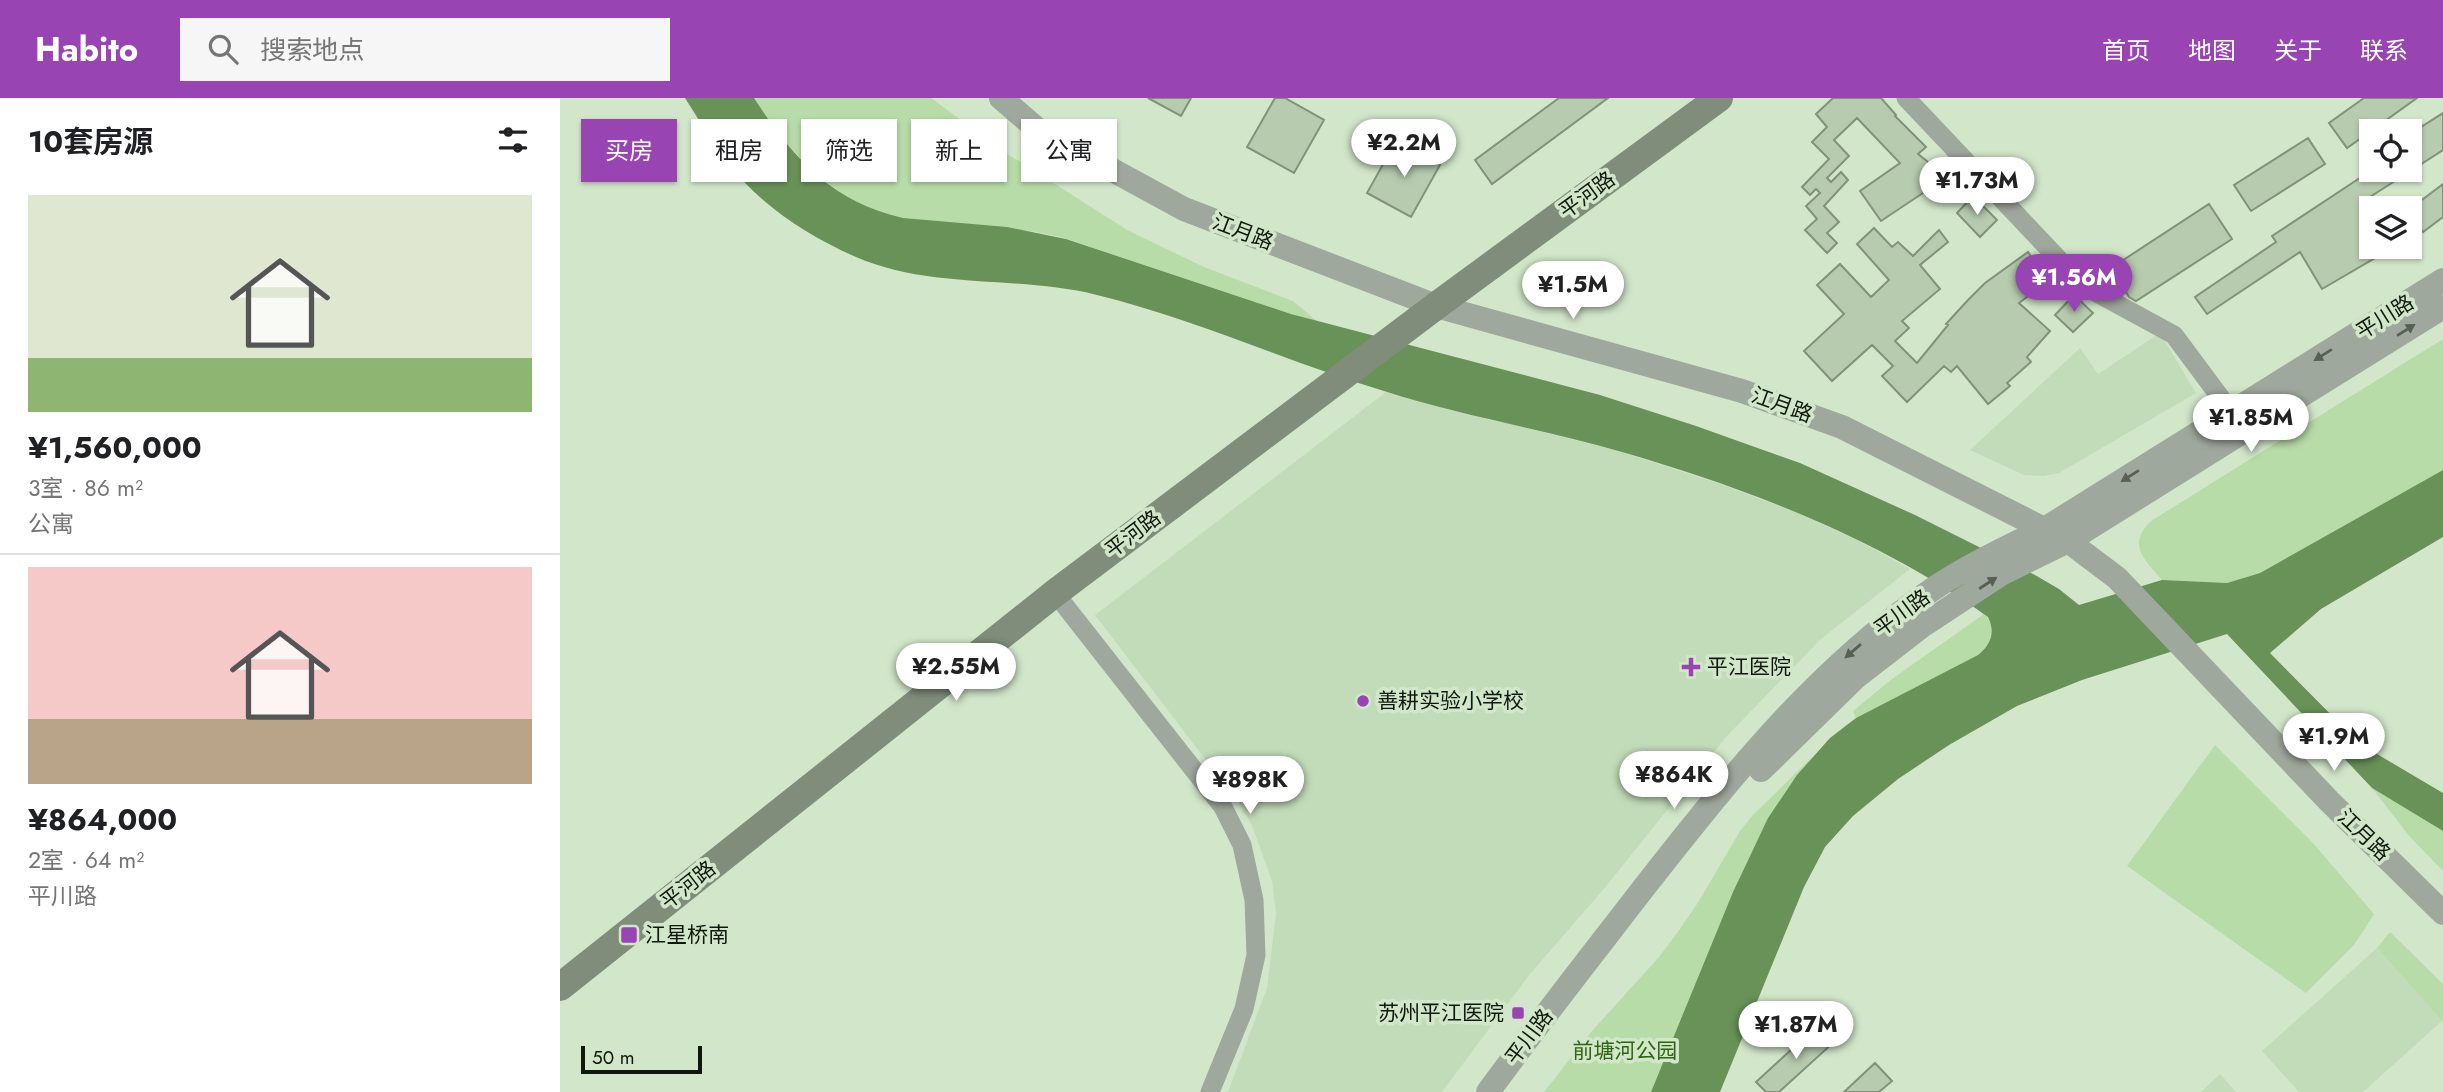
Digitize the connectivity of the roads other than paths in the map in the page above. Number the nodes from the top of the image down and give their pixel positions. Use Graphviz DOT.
graph roads {
  1 [pos="1001,98"];
  2 [pos="1719,98"];
  3 [pos="1906,98"];
  4 [pos="2443,280"];
  5 [pos="1436,306"];
  6 [pos="2443,307"];
  7 [pos="2232,412"];
  8 [pos="2043,530"];
  9 [pos="2068,541"];
  10 [pos="1055,593"];
  11 [pos="2443,913"];
  12 [pos="560,987"];
  13 [pos="1210,1092"];
  14 [pos="1488,1092"];
  15 [pos="1507,1092"];
  1 -- 5 [label="street, 江月路"];
  2 -- 5 [label="main road, 平河路"];
  3 -- 7 [label="street"];
  4 -- 7 [label="street, 平川路, one-way"];
  5 -- 8 [label="street, 江月路"];
  5 -- 10 [label="main road, 平河路"];
  9 -- 6 [label="street, 平川路, one-way"];
  7 -- 8 [label="street, 平川路, one-way"];
  8 -- 9 [label="street, 江月路"];
  8 -- 14 [label="street, 平川路, one-way"];
  9 -- 11 [label="street, 江月路"];
  15 -- 9 [label="street, 平川路, one-way"];
  10 -- 12 [label="main road, 平河路"];
  10 -- 13 [label="street"];
}
